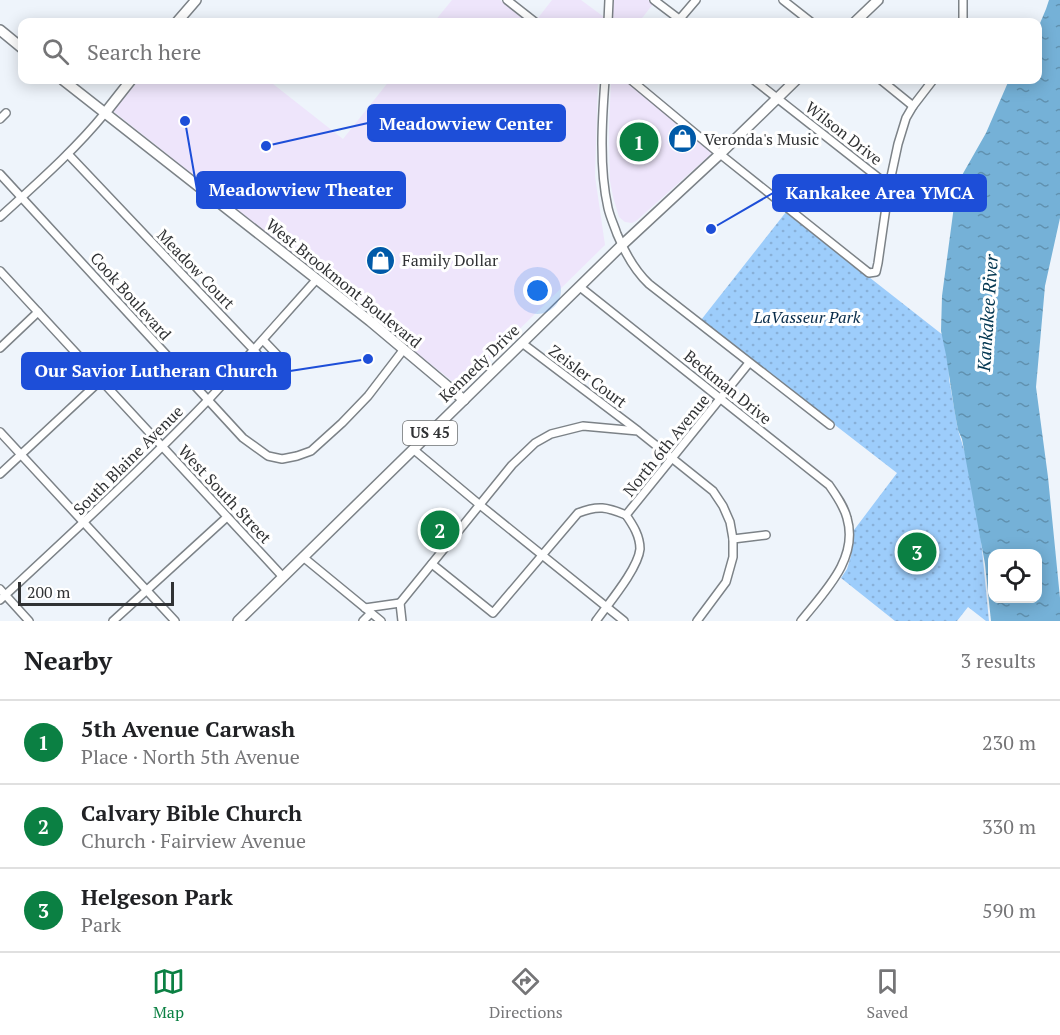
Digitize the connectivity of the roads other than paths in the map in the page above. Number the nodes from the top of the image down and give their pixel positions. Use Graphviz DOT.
graph roads {
  1 [pos="196,0"];
  2 [pos="507,0"];
  3 [pos="609,0"];
  4 [pos="654,0"];
  5 [pos="696,0"];
  6 [pos="878,0"];
  7 [pos="963,0"];
  8 [pos="789,2"];
  9 [pos="180,18"];
  10 [pos="530,18"];
  11 [pos="608,18"];
  12 [pos="675,18"];
  13 [pos="683,18"];
  14 [pos="807,18"];
  15 [pos="859,18"];
  16 [pos="963,18"];
  17 [pos="0,30"];
  18 [pos="18,45"];
  19 [pos="68,84"];
  20 [pos="128,84"];
  21 [pos="605,84"];
  22 [pos="637,84"];
  23 [pos="759,84"];
  24 [pos="792,84"];
  25 [pos="886,84"];
  26 [pos="930,84"];
  27 [pos="777,98"];
  28 [pos="913,105"];
  29 [pos="105,113"];
  30 [pos="68,154"];
  31 [pos="720,154"];
  32 [pos="0,174"];
  33 [pos="889,186"];
  34 [pos="22,196"];
  35 [pos="0,218"];
  36 [pos="622,245"];
  37 [pos="0,271"];
  38 [pos="316,279"];
  39 [pos="579,287"];
  40 [pos="38,312"];
  41 [pos="263,340"];
  42 [pos="522,343"];
  43 [pos="0,348"];
  44 [pos="404,349"];
  45 [pos="254,350"];
  46 [pos="749,363"];
  47 [pos="101,380"];
  48 [pos="721,399"];
  49 [pos="208,400"];
  50 [pos="464,400"];
  51 [pos="830,425"];
  52 [pos="638,431"];
  53 [pos="0,432"];
  54 [pos="163,446"];
  55 [pos="413,449"];
  56 [pos="21,454"];
  57 [pos="673,458"];
  58 [pos="0,474"];
  59 [pos="480,506"];
  60 [pos="626,515"];
  61 [pos="228,517"];
  62 [pos="84,522"];
  63 [pos="766,535"];
  64 [pos="733,539"];
  65 [pos="543,556"];
  66 [pos="303,557"];
  67 [pos="432,564"];
  68 [pos="283,577"];
  69 [pos="147,590"];
  70 [pos="2,595"];
  71 [pos="400,603"];
  72 [pos="606,607"];
  73 [pos="368,610"];
  74 [pos="29,621"];
  75 [pos="113,621"];
  76 [pos="176,621"];
  77 [pos="238,621"];
  78 [pos="363,621"];
  79 [pos="381,621"];
  80 [pos="402,621"];
  81 [pos="596,621"];
  82 [pos="624,621"];
  83 [pos="697,621"];
  84 [pos="801,621"];
  1 -- 9 [label="main road"];
  2 -- 10 [label="street"];
  3 -- 11 [label="street"];
  4 -- 12 [label="street"];
  5 -- 13 [label="street"];
  6 -- 15 [label="main road"];
  7 -- 16 [label="street"];
  8 -- 14 [label="street"];
  17 -- 18 [label="main road"];
  19 -- 29 [label="main road, West Brookmont Boulevard"];
  20 -- 29 [label="main road"];
  21 -- 36 [label="street"];
  22 -- 31 [label="street"];
  23 -- 27 [label="street, Wilson Drive"];
  24 -- 27 [label="main road, Kennedy Drive / US 45"];
  25 -- 28 [label="street"];
  26 -- 28 [label="street"];
  27 -- 31 [label="main road, Kennedy Drive / US 45"];
  27 -- 33 [label="street, Wilson Drive"];
  28 -- 33 [label="street"];
  29 -- 30 [label="street"];
  29 -- 38 [label="main road, West Brookmont Boulevard"];
  30 -- 34 [label="street"];
  30 -- 45 [label="street, Meadow Court"];
  31 -- 33 [label="street"];
  31 -- 36 [label="main road, Kennedy Drive / US 45"];
  32 -- 34 [label="street, Cook Boulevard"];
  34 -- 35 [label="street"];
  34 -- 49 [label="street, Cook Boulevard"];
  36 -- 39 [label="main road, Kennedy Drive / US 45"];
  36 -- 46 [label="street"];
  37 -- 40 [label="street, West South Street"];
  38 -- 41 [label="street, South Blaine Avenue"];
  38 -- 44 [label="main road, West Brookmont Boulevard"];
  39 -- 42 [label="main road, Kennedy Drive / US 45"];
  39 -- 48 [label="street, Beckman Drive"];
  40 -- 43 [label="street"];
  40 -- 47 [label="street, West South Street"];
  41 -- 45 [label="street, South Blaine Avenue"];
  41 -- 45 [label="street, Meadow Court"];
  42 -- 50 [label="main road, Kennedy Drive / US 45"];
  42 -- 52 [label="street, Zeisler Court"];
  44 -- 49 [label="street, Cook Boulevard"];
  44 -- 50 [label="main road, West Brookmont Boulevard"];
  45 -- 49 [label="street, South Blaine Avenue"];
  46 -- 48 [label="street, North 6th Avenue"];
  46 -- 51 [label="street"];
  47 -- 54 [label="street, West South Street"];
  47 -- 56 [label="street"];
  48 -- 57 [label="street, North 6th Avenue"];
  48 -- 84 [label="street, Beckman Drive"];
  49 -- 54 [label="street, South Blaine Avenue"];
  50 -- 55 [label="main road, Kennedy Drive / US 45"];
  52 -- 57 [label="street, Zeisler Court"];
  52 -- 59 [label="street"];
  53 -- 56 [label="street"];
  54 -- 61 [label="street, West South Street"];
  54 -- 62 [label="street, South Blaine Avenue"];
  55 -- 59 [label="street"];
  55 -- 66 [label="main road, Kennedy Drive / US 45"];
  56 -- 58 [label="street"];
  56 -- 62 [label="street"];
  57 -- 60 [label="street, North 6th Avenue"];
  57 -- 64 [label="street, Zeisler Court"];
  59 -- 65 [label="street"];
  59 -- 67 [label="street"];
  60 -- 65 [label="street"];
  60 -- 72 [label="street"];
  61 -- 68 [label="street, West South Street"];
  61 -- 69 [label="street"];
  62 -- 69 [label="street"];
  62 -- 70 [label="street, South Blaine Avenue"];
  63 -- 64 [label="street"];
  64 -- 83 [label="street"];
  65 -- 67 [label="street"];
  65 -- 72 [label="street"];
  66 -- 68 [label="main road, Kennedy Drive / US 45"];
  66 -- 73 [label="street"];
  67 -- 71 [label="street"];
  68 -- 77 [label="main road, Kennedy Drive / US 45"];
  69 -- 75 [label="street"];
  69 -- 76 [label="street"];
  70 -- 74 [label="street"];
  71 -- 73 [label="street"];
  71 -- 80 [label="street"];
  72 -- 81 [label="street"];
  72 -- 82 [label="street"];
  73 -- 78 [label="street"];
  73 -- 79 [label="street"];
}
